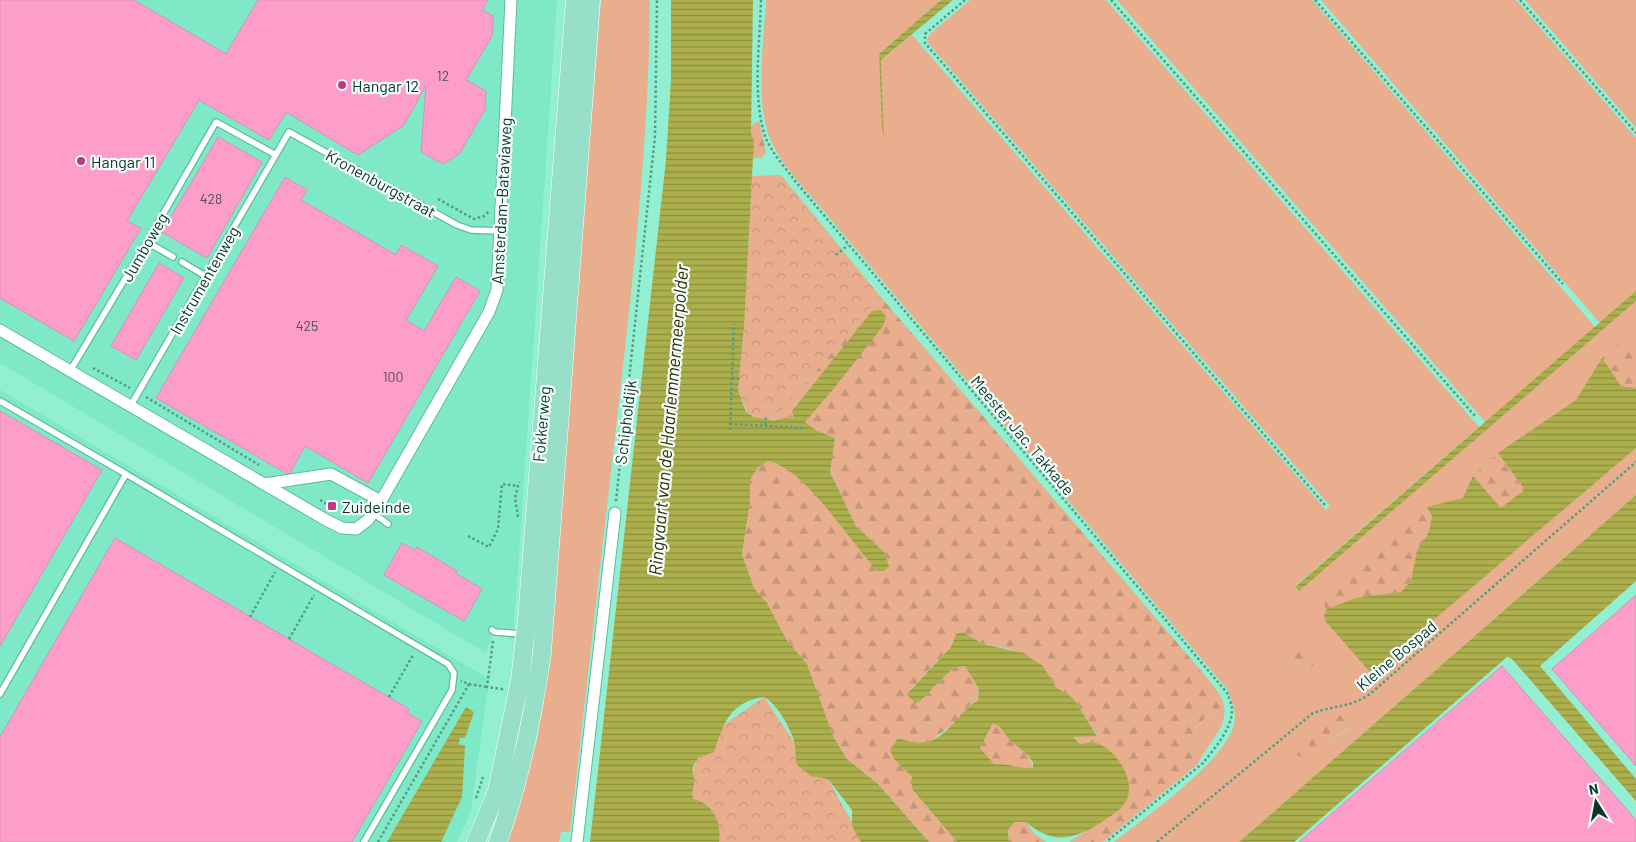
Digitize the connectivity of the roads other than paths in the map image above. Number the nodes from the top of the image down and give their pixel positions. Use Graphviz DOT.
graph roads {
  1 [pos="512,0"];
  2 [pos="575,0"];
  3 [pos="591,0"];
  4 [pos="276,155"];
  5 [pos="500,231"];
  6 [pos="147,242"];
  7 [pos="173,257"];
  8 [pos="182,262"];
  9 [pos="207,276"];
  10 [pos="0,330"];
  11 [pos="70,371"];
  12 [pos="0,401"];
  13 [pos="131,405"];
  14 [pos="126,474"];
  15 [pos="264,484"];
  16 [pos="380,501"];
  17 [pos="373,513"];
  18 [pos="615,513"];
  19 [pos="388,524"];
  20 [pos="494,631"];
  21 [pos="525,634"];
  22 [pos="0,694"];
  23 [pos="364,842"];
  24 [pos="476,842"];
  25 [pos="498,842"];
  26 [pos="577,842"];
  1 -- 5 [label="street, Amsterdam-Bataviaweg"];
  2 -- 21 [label="main road, Fokkerweg"];
  3 -- 25 [label="main road, Fokkerweg"];
  4 -- 5 [label="lane, Kronenburgstraat"];
  4 -- 6 [label="lane, Jumboweg"];
  4 -- 9 [label="lane, Instrumentenweg"];
  5 -- 16 [label="street, Amsterdam-Bataviaweg"];
  6 -- 7 [label="lane"];
  6 -- 11 [label="lane, Jumboweg"];
  8 -- 9 [label="lane"];
  9 -- 13 [label="lane, Instrumentenweg"];
  10 -- 11 [label="street"];
  11 -- 13 [label="street"];
  12 -- 14 [label="lane"];
  13 -- 15 [label="street"];
  14 -- 22 [label="lane"];
  14 -- 23 [label="lane"];
  15 -- 16 [label="street"];
  15 -- 17 [label="street, Amsterdam-Bataviaweg"];
  16 -- 17 [label="street, Amsterdam-Bataviaweg"];
  17 -- 19 [label="lane"];
  18 -- 26 [label="street"];
  20 -- 21 [label="lane"];
  21 -- 24 [label="main road, Fokkerweg"];
}
